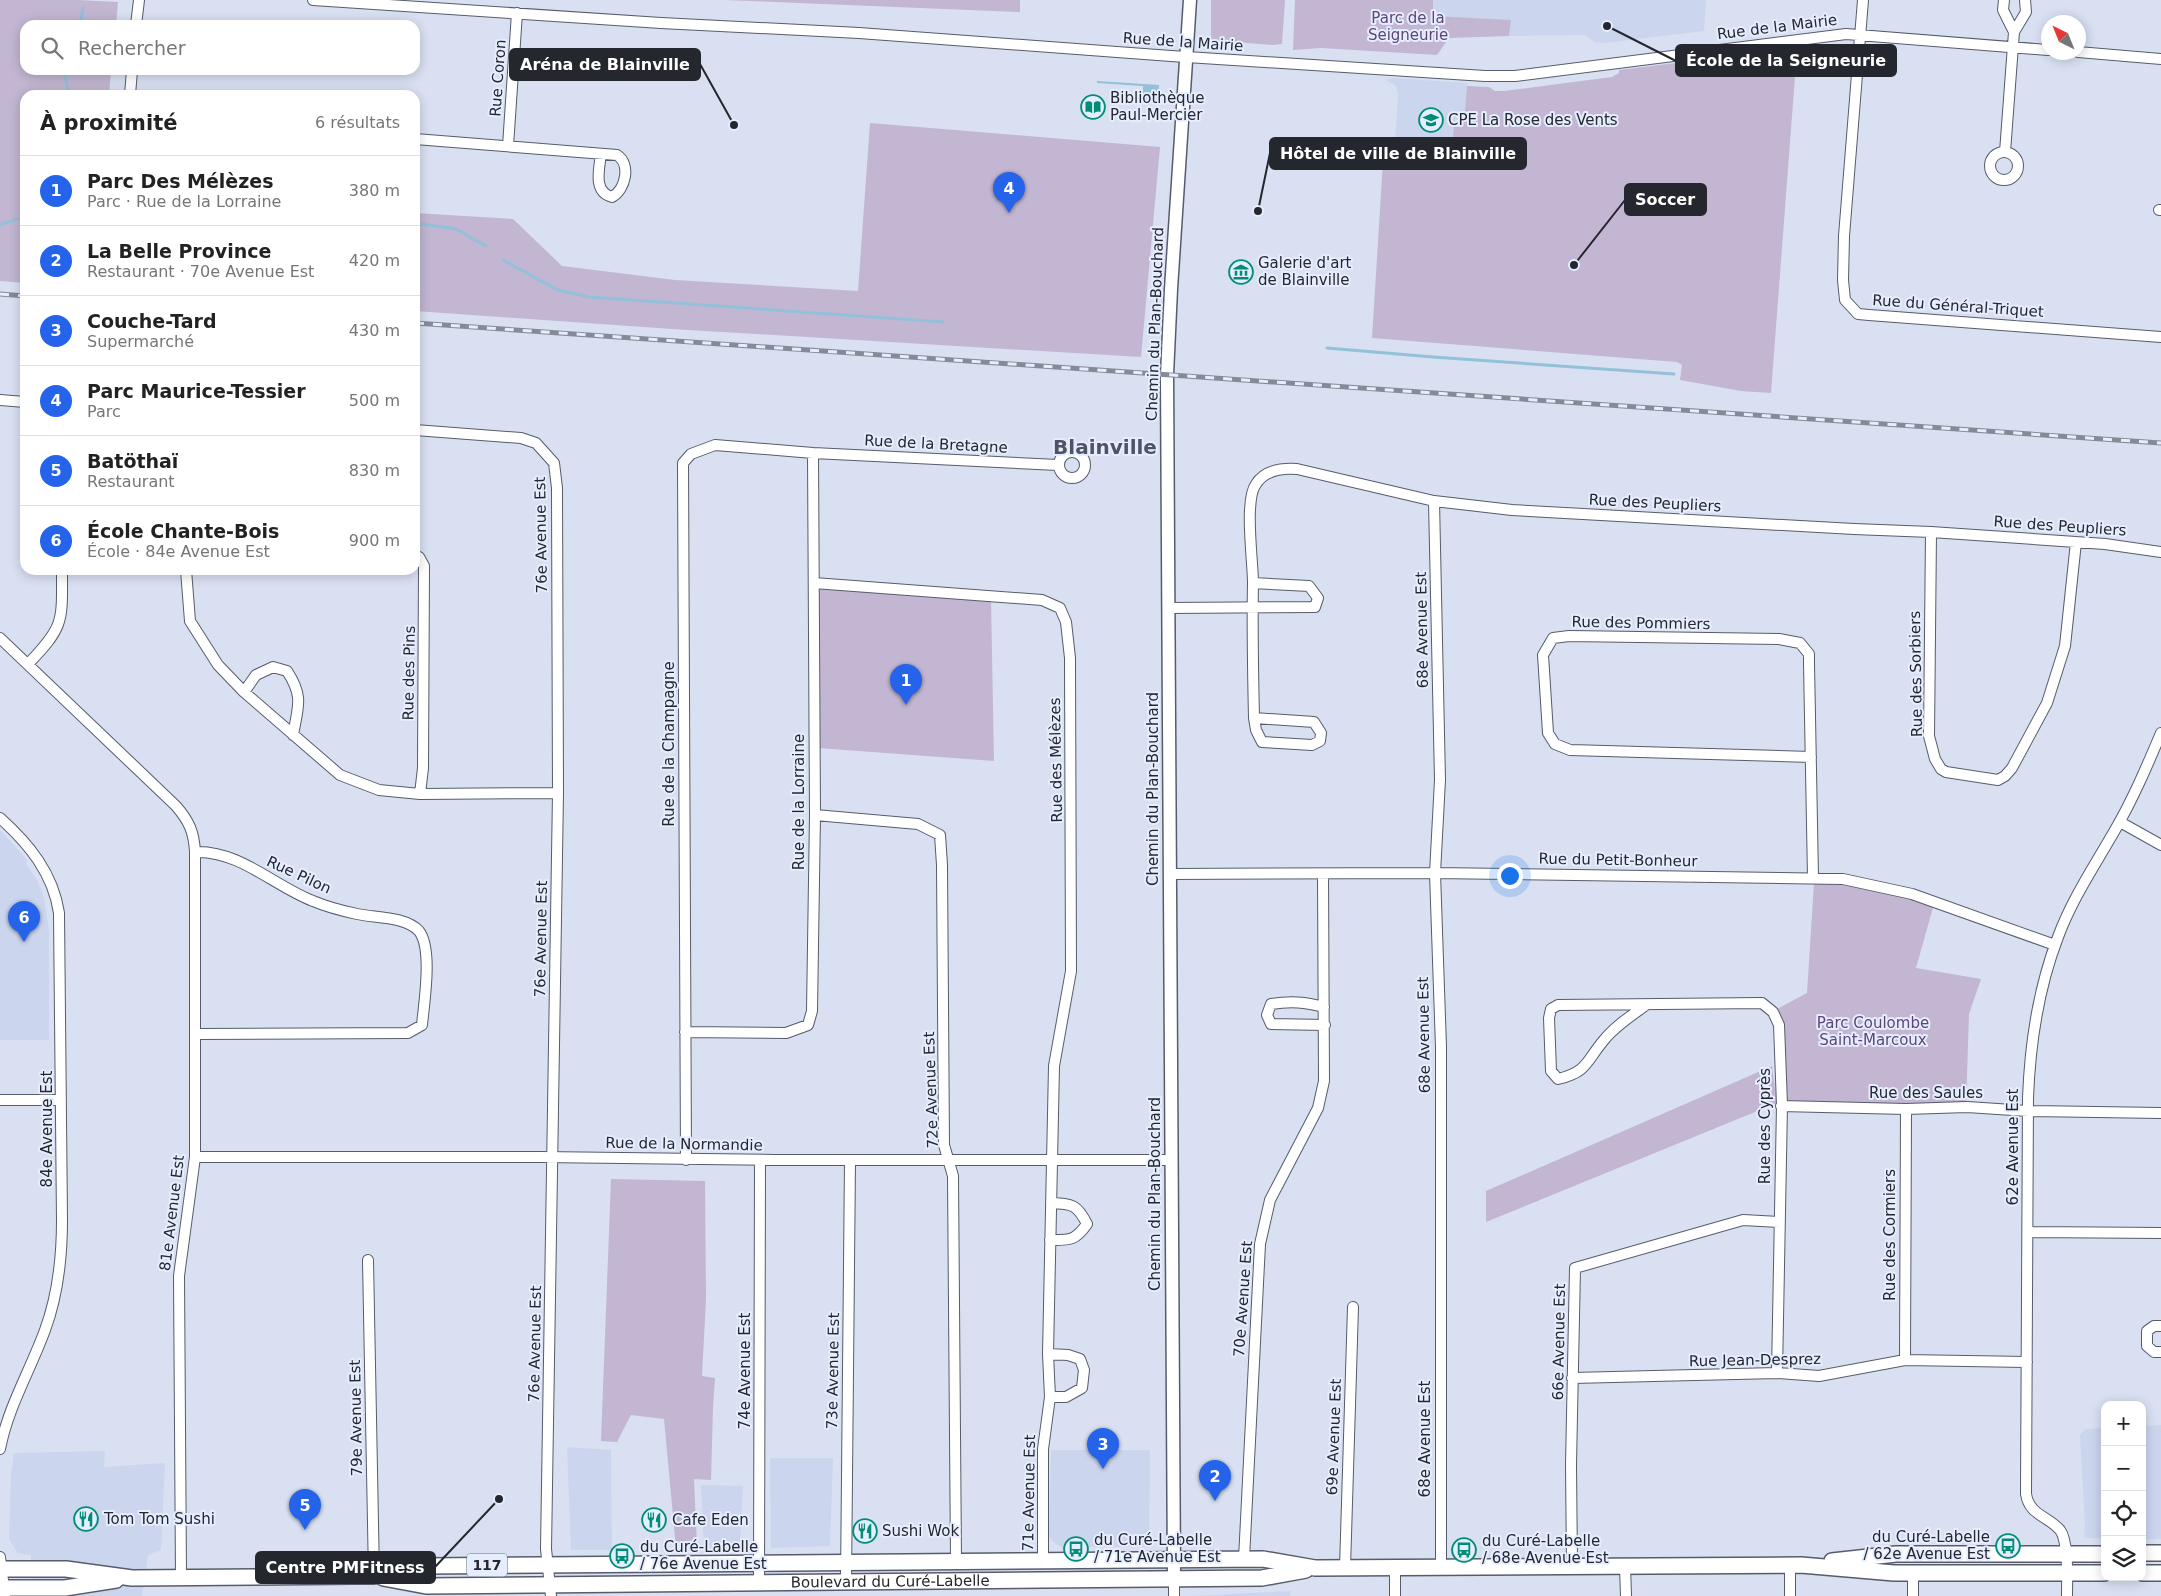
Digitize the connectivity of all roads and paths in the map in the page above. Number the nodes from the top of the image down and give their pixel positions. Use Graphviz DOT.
graph roads {
  1 [pos="138,0"];
  2 [pos="313,0"];
  3 [pos="1190,0"];
  4 [pos="1863,0"];
  5 [pos="2004,0"];
  6 [pos="2025,0"];
  7 [pos="517,13"];
  8 [pos="136,20"];
  9 [pos="2014,32"];
  10 [pos="1860,34"];
  11 [pos="2013,47"];
  12 [pos="2041,49"];
  13 [pos="2086,53"];
  14 [pos="1186,57"];
  15 [pos="2161,59"];
  16 [pos="132,75"];
  17 [pos="130,90"];
  18 [pos="420,140"];
  19 [pos="508,146"];
  20 [pos="2005,152"];
  21 [pos="601,154"];
  22 [pos="2161,336"];
  23 [pos="0,400"];
  24 [pos="20,402"];
  25 [pos="420,430"];
  26 [pos="813,452"];
  27 [pos="1058,465"];
  28 [pos="1434,501"];
  29 [pos="1931,532"];
  30 [pos="2076,542"];
  31 [pos="2161,552"];
  32 [pos="420,560"];
  33 [pos="62,575"];
  34 [pos="186,575"];
  35 [pos="814,583"];
  36 [pos="1253,583"];
  37 [pos="1252,606"];
  38 [pos="1168,608"];
  39 [pos="0,638"];
  40 [pos="28,664"];
  41 [pos="244,692"];
  42 [pos="1254,718"];
  43 [pos="2161,733"];
  44 [pos="293,735"];
  45 [pos="1811,756"];
  46 [pos="558,793"];
  47 [pos="420,794"];
  48 [pos="815,815"];
  49 [pos="0,818"];
  50 [pos="2120,822"];
  51 [pos="2161,845"];
  52 [pos="195,852"];
  53 [pos="1435,873"];
  54 [pos="1170,874"];
  55 [pos="1323,875"];
  56 [pos="1812,877"];
  57 [pos="2055,945"];
  58 [pos="1646,1005"];
  59 [pos="1324,1007"];
  60 [pos="1325,1025"];
  61 [pos="685,1032"];
  62 [pos="195,1034"];
  63 [pos="0,1100"];
  64 [pos="61,1100"];
  65 [pos="1781,1106"];
  66 [pos="1906,1109"];
  67 [pos="2028,1111"];
  68 [pos="2161,1113"];
  69 [pos="195,1157"];
  70 [pos="554,1157"];
  71 [pos="1052,1159"];
  72 [pos="686,1160"];
  73 [pos="760,1160"];
  74 [pos="949,1160"];
  75 [pos="1172,1160"];
  76 [pos="850,1161"];
  77 [pos="1051,1203"];
  78 [pos="1779,1222"];
  79 [pos="2028,1232"];
  80 [pos="2161,1233"];
  81 [pos="1050,1240"];
  82 [pos="368,1260"];
  83 [pos="1353,1307"];
  84 [pos="2161,1326"];
  85 [pos="2161,1352"];
  86 [pos="1048,1354"];
  87 [pos="1905,1360"];
  88 [pos="2027,1362"];
  89 [pos="1777,1373"];
  90 [pos="1572,1378"];
  91 [pos="1050,1397"];
  92 [pos="0,1449"];
  93 [pos="2146,1553"];
  94 [pos="2161,1553"];
  95 [pos="2065,1554"];
  96 [pos="2101,1554"];
  97 [pos="1244,1559"];
  98 [pos="1174,1560"];
  99 [pos="1043,1561"];
  100 [pos="846,1562"];
  101 [pos="956,1562"];
  102 [pos="760,1563"];
  103 [pos="0,1565"];
  104 [pos="548,1565"];
  105 [pos="1796,1565"];
  106 [pos="1572,1566"];
  107 [pos="1625,1566"];
  108 [pos="1315,1568"];
  109 [pos="1345,1568"];
  110 [pos="1395,1568"];
  111 [pos="1441,1568"];
  112 [pos="1913,1573"];
  113 [pos="2067,1573"];
  114 [pos="2101,1573"];
  115 [pos="2146,1573"];
  116 [pos="2161,1573"];
  117 [pos="374,1576"];
  118 [pos="181,1577"];
  119 [pos="132,1578"];
  120 [pos="1174,1579"];
  121 [pos="846,1581"];
  122 [pos="759,1582"];
  123 [pos="551,1590"];
  124 [pos="3,1591"];
  125 [pos="1174,1596"];
  126 [pos="1395,1596"];
  127 [pos="1626,1596"];
  128 [pos="1790,1596"];
  129 [pos="1912,1596"];
  130 [pos="2067,1596"];
  1 -- 8 [label="street"];
  2 -- 7 [label="street, Rue de la Mairie"];
  3 -- 14 [label="street, Chemin du Plan-Bouchard"];
  4 -- 10 [label="street, Rue du Général-Triquet"];
  5 -- 9 [label="street"];
  6 -- 9 [label="street"];
  7 -- 14 [label="street, Rue de la Mairie"];
  7 -- 19 [label="street, Rue Coron"];
  9 -- 11 [label="street"];
  10 -- 11 [label="street, Rue de la Mairie"];
  10 -- 14 [label="street, Rue de la Mairie"];
  10 -- 22 [label="street, Rue du Général-Triquet"];
  11 -- 12 [label="street, Rue de la Mairie"];
  11 -- 20 [label="street"];
  13 -- 15 [label="street"];
  14 -- 38 [label="street, Chemin du Plan-Bouchard"];
  16 -- 17 [label="street"];
  18 -- 19 [label="street"];
  19 -- 21 [label="street"];
  23 -- 24 [label="street"];
  25 -- 46 [label="street, 76e Avenue Est"];
  26 -- 27 [label="street, Rue de la Bretagne"];
  26 -- 35 [label="street, Rue de la Lorraine"];
  26 -- 61 [label="street, Rue de la Champagne"];
  28 -- 29 [label="street, Rue des Peupliers"];
  28 -- 36 [label="street, Rue des Peupliers"];
  28 -- 53 [label="street, 68e Avenue Est"];
  29 -- 30 [label="street, Rue des Peupliers"];
  29 -- 30 [label="street, Rue des Sorbiers"];
  30 -- 31 [label="street, Rue des Peupliers"];
  32 -- 47 [label="street, Rue des Pins"];
  33 -- 40 [label="street"];
  34 -- 41 [label="street"];
  35 -- 48 [label="street, Rue de la Lorraine"];
  35 -- 71 [label="street, Rue des Mélèzes"];
  36 -- 37 [label="street, Rue des Peupliers"];
  36 -- 37 [label="street"];
  37 -- 38 [label="street"];
  37 -- 42 [label="street, Rue des Peupliers"];
  38 -- 54 [label="street, Chemin du Plan-Bouchard"];
  39 -- 40 [label="street"];
  40 -- 52 [label="street"];
  41 -- 44 [label="street"];
  41 -- 44 [label="street"];
  42 -- 42 [label="street, Rue des Peupliers"];
  43 -- 50 [label="street, 62e Avenue Est"];
  44 -- 47 [label="street"];
  45 -- 45 [label="street, Rue des Pommiers"];
  45 -- 56 [label="street, Rue des Pommiers"];
  46 -- 47 [label="street"];
  46 -- 70 [label="street, 76e Avenue Est"];
  48 -- 61 [label="street, Rue de la Lorraine"];
  48 -- 74 [label="street, 72e Avenue Est"];
  49 -- 64 [label="street, 84e Avenue Est"];
  50 -- 51 [label="street"];
  50 -- 57 [label="street, 62e Avenue Est"];
  52 -- 62 [label="street, 81e Avenue Est"];
  52 -- 62 [label="street, Rue Pilon"];
  53 -- 55 [label="street, Rue du Petit-Bonheur"];
  53 -- 56 [label="street, Rue du Petit-Bonheur"];
  53 -- 111 [label="street, 68e Avenue Est"];
  54 -- 55 [label="street, Rue du Petit-Bonheur"];
  54 -- 75 [label="street, Chemin du Plan-Bouchard"];
  55 -- 59 [label="street, 70e Avenue Est"];
  56 -- 57 [label="street, Rue du Petit-Bonheur"];
  57 -- 67 [label="street, 62e Avenue Est"];
  58 -- 58 [label="street, Rue des Cyprès"];
  58 -- 65 [label="street, Rue des Cyprès"];
  59 -- 60 [label="street, 70e Avenue Est"];
  59 -- 60 [label="street"];
  60 -- 97 [label="street, 70e Avenue Est"];
  61 -- 72 [label="street, Rue de la Champagne"];
  62 -- 69 [label="street, 81e Avenue Est"];
  63 -- 64 [label="street"];
  64 -- 92 [label="street, 84e Avenue Est"];
  65 -- 66 [label="street, Rue des Saules"];
  65 -- 78 [label="street, Rue des Cyprès"];
  66 -- 67 [label="street, Rue des Saules"];
  66 -- 87 [label="street, Rue des Cormiers"];
  67 -- 68 [label="street, Rue des Saules"];
  67 -- 79 [label="street, 62e Avenue Est"];
  69 -- 70 [label="street, Rue de la Normandie"];
  69 -- 118 [label="street, 81e Avenue Est"];
  70 -- 72 [label="street, Rue de la Normandie"];
  70 -- 104 [label="street, 76e Avenue Est"];
  71 -- 74 [label="street, Rue de la Normandie"];
  71 -- 75 [label="street, Rue de la Normandie"];
  71 -- 77 [label="street, 71e Avenue Est"];
  72 -- 73 [label="street, Rue de la Normandie"];
  73 -- 76 [label="street, Rue de la Normandie"];
  73 -- 102 [label="street, 74e Avenue Est"];
  74 -- 76 [label="street, Rue de la Normandie"];
  74 -- 101 [label="street, 72e Avenue Est"];
  75 -- 98 [label="street, Chemin du Plan-Bouchard"];
  76 -- 100 [label="street, 73e Avenue Est"];
  77 -- 81 [label="street, 71e Avenue Est"];
  77 -- 81 [label="street"];
  78 -- 89 [label="street, Rue des Cyprès"];
  78 -- 90 [label="street, 66e Avenue Est"];
  79 -- 80 [label="street"];
  79 -- 88 [label="street, 62e Avenue Est"];
  81 -- 86 [label="street, 71e Avenue Est"];
  82 -- 117 [label="street, 79e Avenue Est"];
  83 -- 109 [label="street, 69e Avenue Est"];
  84 -- 85 [label="street"];
  86 -- 91 [label="street, 71e Avenue Est"];
  86 -- 91 [label="street"];
  87 -- 88 [label="street, Rue Jean-Desprez"];
  87 -- 89 [label="street, Rue Jean-Desprez"];
  88 -- 95 [label="street, 62e Avenue Est"];
  89 -- 90 [label="street, Rue Jean-Desprez"];
  90 -- 106 [label="street, 66e Avenue Est"];
  91 -- 99 [label="street, 71e Avenue Est"];
  93 -- 94 [label="main road"];
  95 -- 96 [label="main road, Boulevard du Curé-Labelle / 117"];
  95 -- 105 [label="main road, Boulevard du Curé-Labelle / 117"];
  95 -- 113 [label="street, 62e Avenue Est"];
  97 -- 98 [label="main road, Boulevard du Curé-Labelle / 117"];
  97 -- 108 [label="main road, Boulevard du Curé-Labelle / 117"];
  98 -- 99 [label="main road, Boulevard du Curé-Labelle / 117"];
  98 -- 120 [label="street, Chemin du Plan-Bouchard"];
  99 -- 101 [label="main road, Boulevard du Curé-Labelle / 117"];
  100 -- 101 [label="main road, Boulevard du Curé-Labelle / 117"];
  100 -- 102 [label="main road, Boulevard du Curé-Labelle / 117"];
  100 -- 121 [label="street, 73e Avenue Est"];
  102 -- 104 [label="main road, Boulevard du Curé-Labelle / 117"];
  102 -- 122 [label="street, 74e Avenue Est"];
  103 -- 119 [label="main road, Boulevard du Curé-Labelle / 117"];
  103 -- 124 [label="street"];
  104 -- 117 [label="main road, Boulevard du Curé-Labelle / 117"];
  104 -- 123 [label="street, 76e Avenue Est"];
  105 -- 107 [label="main road, Boulevard du Curé-Labelle / 117"];
  105 -- 112 [label="main road, Boulevard du Curé-Labelle / 117"];
  105 -- 128 [label="street"];
  106 -- 107 [label="main road, Boulevard du Curé-Labelle / 117"];
  106 -- 111 [label="main road, Boulevard du Curé-Labelle / 117"];
  107 -- 127 [label="street"];
  108 -- 109 [label="main road, Boulevard du Curé-Labelle / 117"];
  108 -- 120 [label="main road, Boulevard du Curé-Labelle / 117"];
  109 -- 110 [label="main road, Boulevard du Curé-Labelle / 117"];
  110 -- 111 [label="main road, Boulevard du Curé-Labelle / 117"];
  110 -- 126 [label="street"];
  112 -- 113 [label="main road, Boulevard du Curé-Labelle / 117"];
  112 -- 129 [label="street"];
  113 -- 114 [label="main road, Boulevard du Curé-Labelle / 117"];
  113 -- 130 [label="street, 62e Avenue Est"];
  115 -- 116 [label="main road"];
  117 -- 118 [label="main road, Boulevard du Curé-Labelle / 117"];
  117 -- 123 [label="main road, Boulevard du Curé-Labelle / 117"];
  118 -- 119 [label="main road, Boulevard du Curé-Labelle / 117"];
  119 -- 124 [label="main road, Boulevard du Curé-Labelle / 117"];
  120 -- 121 [label="main road, Boulevard du Curé-Labelle / 117"];
  120 -- 125 [label="street"];
  121 -- 122 [label="main road, Boulevard du Curé-Labelle / 117"];
  122 -- 123 [label="main road, Boulevard du Curé-Labelle / 117"];
}
